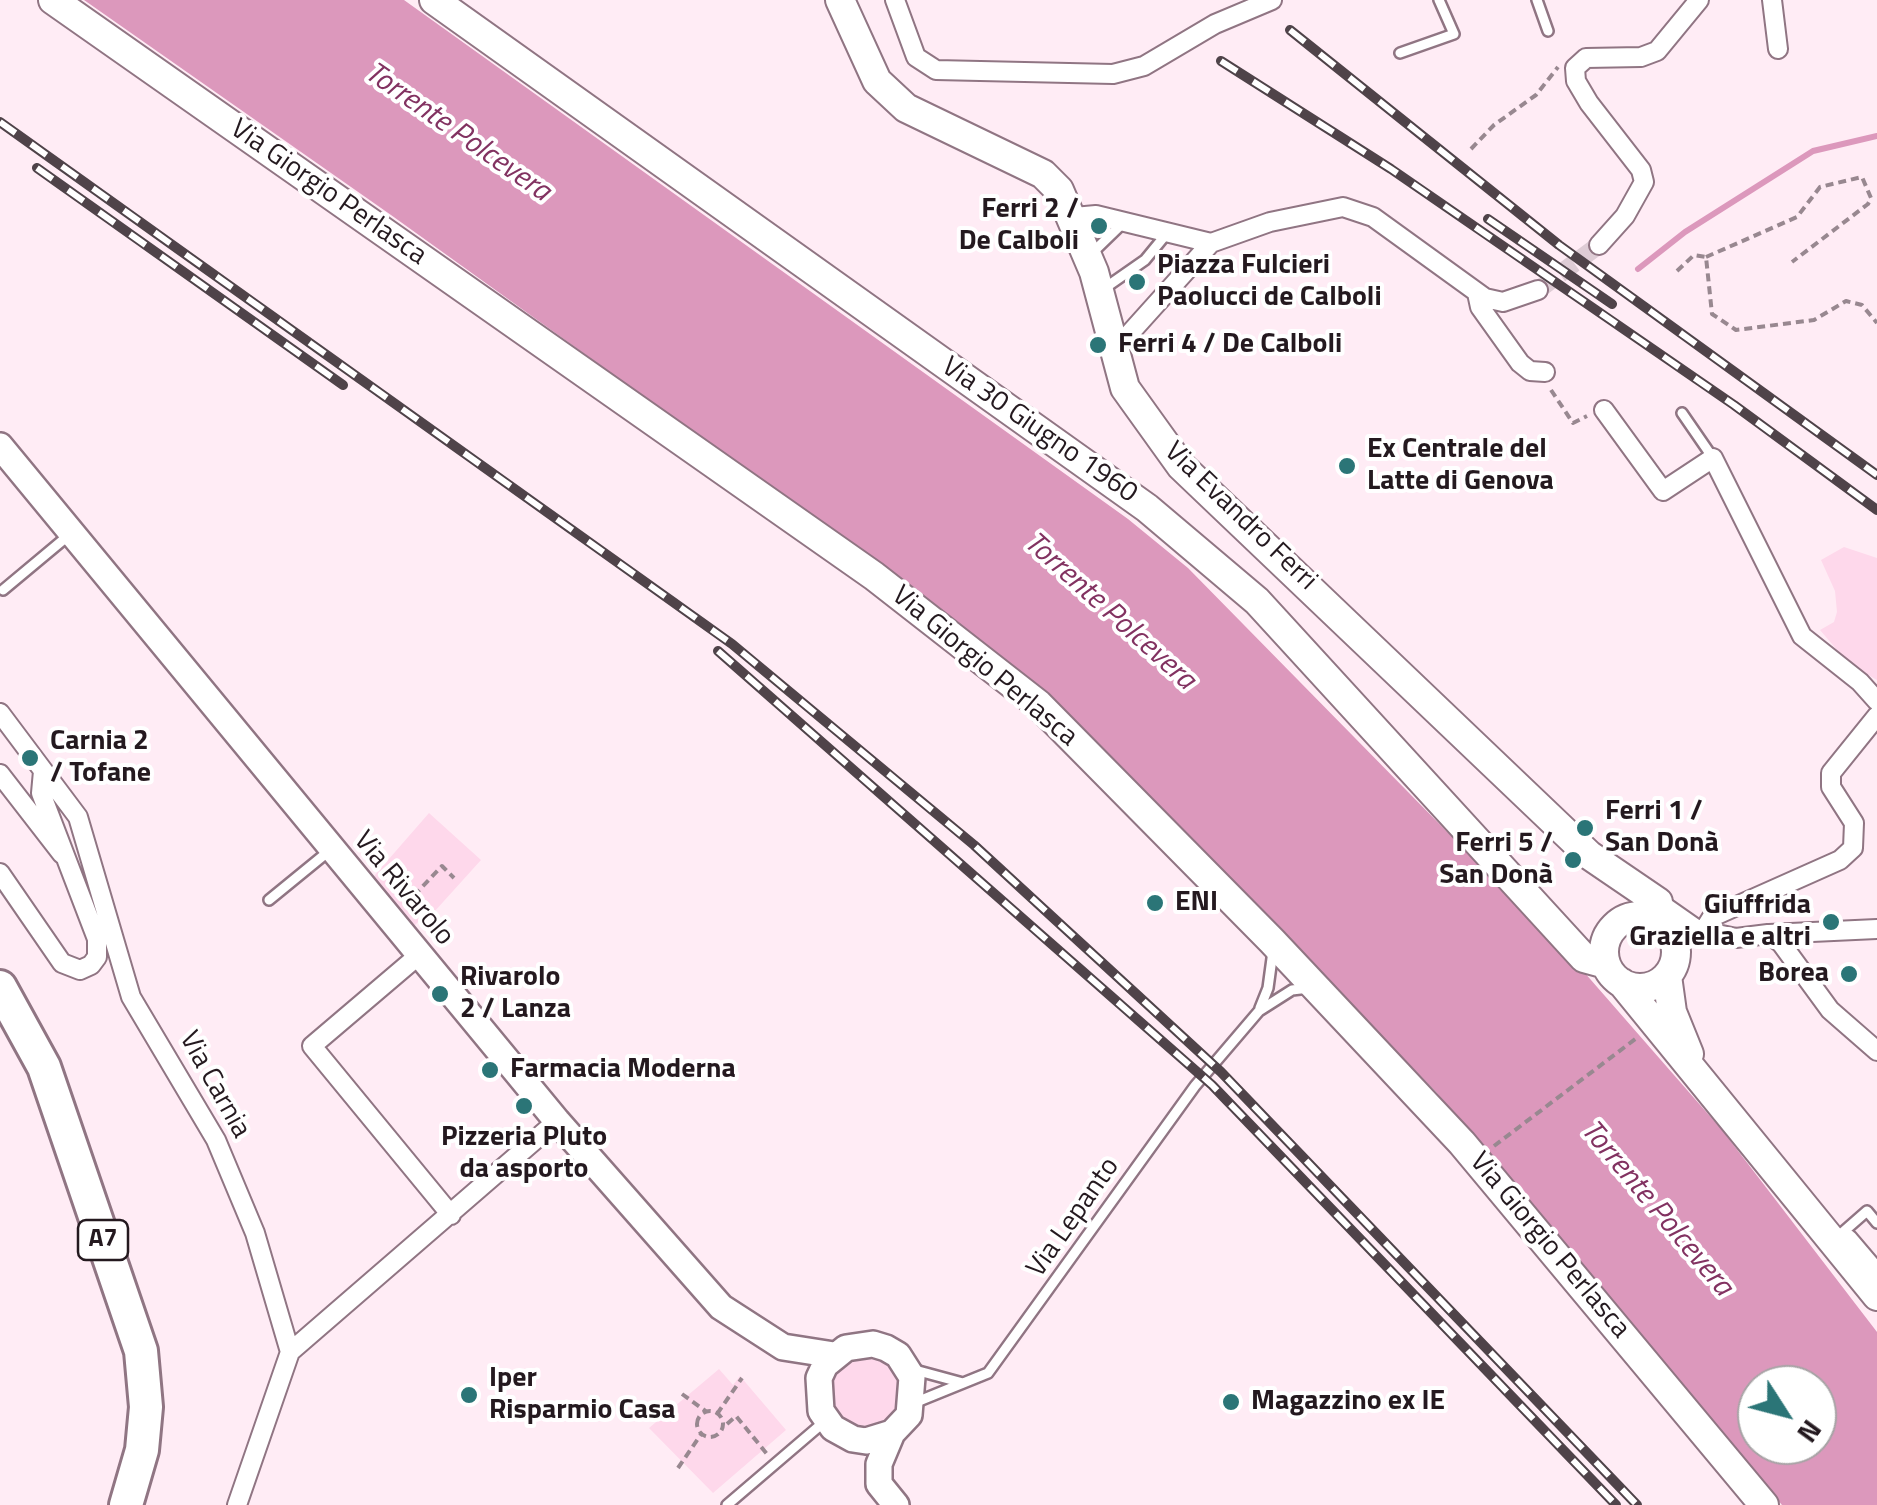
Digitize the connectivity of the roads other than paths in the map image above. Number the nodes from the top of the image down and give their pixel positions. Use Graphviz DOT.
graph roads {
  1 [pos="52,0"];
  2 [pos="434,0"];
  3 [pos="840,0"];
  4 [pos="896,0"];
  5 [pos="1272,0"];
  6 [pos="1439,0"];
  7 [pos="1537,0"];
  8 [pos="1699,0"];
  9 [pos="1772,0"];
  10 [pos="1548,32"];
  11 [pos="1778,50"];
  12 [pos="1400,54"];
  13 [pos="1074,217"];
  14 [pos="1124,221"];
  15 [pos="1168,232"];
  16 [pos="1211,243"];
  17 [pos="1599,244"];
  18 [pos="1088,256"];
  19 [pos="1538,290"];
  20 [pos="1100,291"];
  21 [pos="1477,293"];
  22 [pos="1113,352"];
  23 [pos="1546,372"];
  24 [pos="1604,410"];
  25 [pos="1682,412"];
  26 [pos="0,446"];
  27 [pos="1713,458"];
  28 [pos="71,534"];
  29 [pos="2,590"];
  30 [pos="1877,702"];
  31 [pos="0,713"];
  32 [pos="1877,716"];
  33 [pos="43,770"];
  34 [pos="0,774"];
  35 [pos="331,850"];
  36 [pos="72,865"];
  37 [pos="1606,868"];
  38 [pos="0,873"];
  39 [pos="269,900"];
  40 [pos="1679,925"];
  41 [pos="1616,928"];
  42 [pos="1877,929"];
  43 [pos="1768,934"];
  44 [pos="1272,941"];
  45 [pos="1574,944"];
  46 [pos="419,955"];
  47 [pos="1614,974"];
  48 [pos="1667,976"];
  49 [pos="0,986"];
  50 [pos="1316,990"];
  51 [pos="1259,1011"];
  52 [pos="1877,1052"];
  53 [pos="1700,1078"];
  54 [pos="557,1122"];
  55 [pos="451,1214"];
  56 [pos="1877,1223"];
  57 [pos="1843,1232"];
  58 [pos="1877,1274"];
  59 [pos="1877,1296"];
  60 [pos="783,1346"];
  61 [pos="290,1352"];
  62 [pos="834,1355"];
  63 [pos="907,1366"];
  64 [pos="966,1383"];
  65 [pos="817,1391"];
  66 [pos="913,1403"];
  67 [pos="826,1420"];
  68 [pos="892,1433"];
  69 [pos="853,1439"];
  70 [pos="877,1478"];
  71 [pos="126,1505"];
  72 [pos="237,1505"];
  73 [pos="727,1505"];
  74 [pos="896,1505"];
  75 [pos="1764,1505"];
  1 -- 44 [label="main road, Via Giorgio Perlasca"];
  2 -- 45 [label="main road, Via 30 Giugno 1960"];
  3 -- 13 [label="main road, Via Evandro Ferri"];
  4 -- 5 [label="street"];
  6 -- 12 [label="lane"];
  7 -- 10 [label="lane"];
  8 -- 17 [label="street"];
  9 -- 11 [label="street"];
  13 -- 14 [label="street"];
  13 -- 18 [label="main road, Via Evandro Ferri"];
  14 -- 15 [label="street"];
  14 -- 18 [label="lane"];
  15 -- 16 [label="street"];
  15 -- 20 [label="lane"];
  16 -- 21 [label="street"];
  16 -- 22 [label="street"];
  18 -- 20 [label="main road, Via Evandro Ferri"];
  19 -- 21 [label="street"];
  20 -- 22 [label="main road, Via Evandro Ferri"];
  21 -- 23 [label="street"];
  22 -- 37 [label="main road, Via Evandro Ferri"];
  24 -- 27 [label="street"];
  25 -- 27 [label="lane"];
  26 -- 28 [label="main road, Via Rivarolo"];
  27 -- 30 [label="street"];
  28 -- 29 [label="lane"];
  28 -- 35 [label="main road, Via Rivarolo"];
  31 -- 33 [label="street, Via Carnia"];
  32 -- 40 [label="street"];
  33 -- 36 [label="street"];
  33 -- 61 [label="street, Via Carnia"];
  34 -- 36 [label="street"];
  35 -- 39 [label="lane"];
  35 -- 46 [label="main road, Via Rivarolo"];
  36 -- 38 [label="street"];
  37 -- 40 [label="main road, Via Evandro Ferri"];
  37 -- 41 [label="main road, Via Evandro Ferri"];
  40 -- 41 [label="main road"];
  40 -- 43 [label="street"];
  40 -- 48 [label="main road"];
  41 -- 45 [label="main road"];
  41 -- 47 [label="main road, Via Evandro Ferri"];
  42 -- 43 [label="street"];
  43 -- 52 [label="street"];
  44 -- 50 [label="main road, Via Giorgio Perlasca"];
  44 -- 51 [label="lane"];
  45 -- 47 [label="main road, Via 30 Giugno 1960"];
  46 -- 54 [label="main road, Via Rivarolo"];
  46 -- 55 [label="street"];
  47 -- 48 [label="main road"];
  47 -- 53 [label="main road, Via 30 Giugno 1960"];
  48 -- 53 [label="main road"];
  49 -- 71 [label="highway, A7"];
  50 -- 51 [label="lane"];
  50 -- 75 [label="main road, Via Giorgio Perlasca"];
  51 -- 64 [label="lane, Via Lepanto"];
  53 -- 57 [label="street"];
  53 -- 59 [label="main road, Via 30 Giugno 1960"];
  54 -- 55 [label="street"];
  54 -- 60 [label="main road, Via Rivarolo"];
  55 -- 61 [label="street"];
  56 -- 57 [label="lane"];
  57 -- 58 [label="street"];
  60 -- 62 [label="main road, Via Rivarolo"];
  60 -- 65 [label="main road, Via Rivarolo"];
  61 -- 72 [label="street"];
  62 -- 63 [label="main road, Via Rivarolo"];
  62 -- 65 [label="main road"];
  63 -- 64 [label="lane"];
  63 -- 66 [label="main road"];
  64 -- 66 [label="lane"];
  65 -- 67 [label="main road, Via Rivarolo"];
  66 -- 68 [label="main road"];
  67 -- 69 [label="main road"];
  67 -- 73 [label="lane"];
  68 -- 69 [label="main road"];
  68 -- 70 [label="main road"];
  69 -- 70 [label="main road"];
  70 -- 74 [label="main road"];
}
